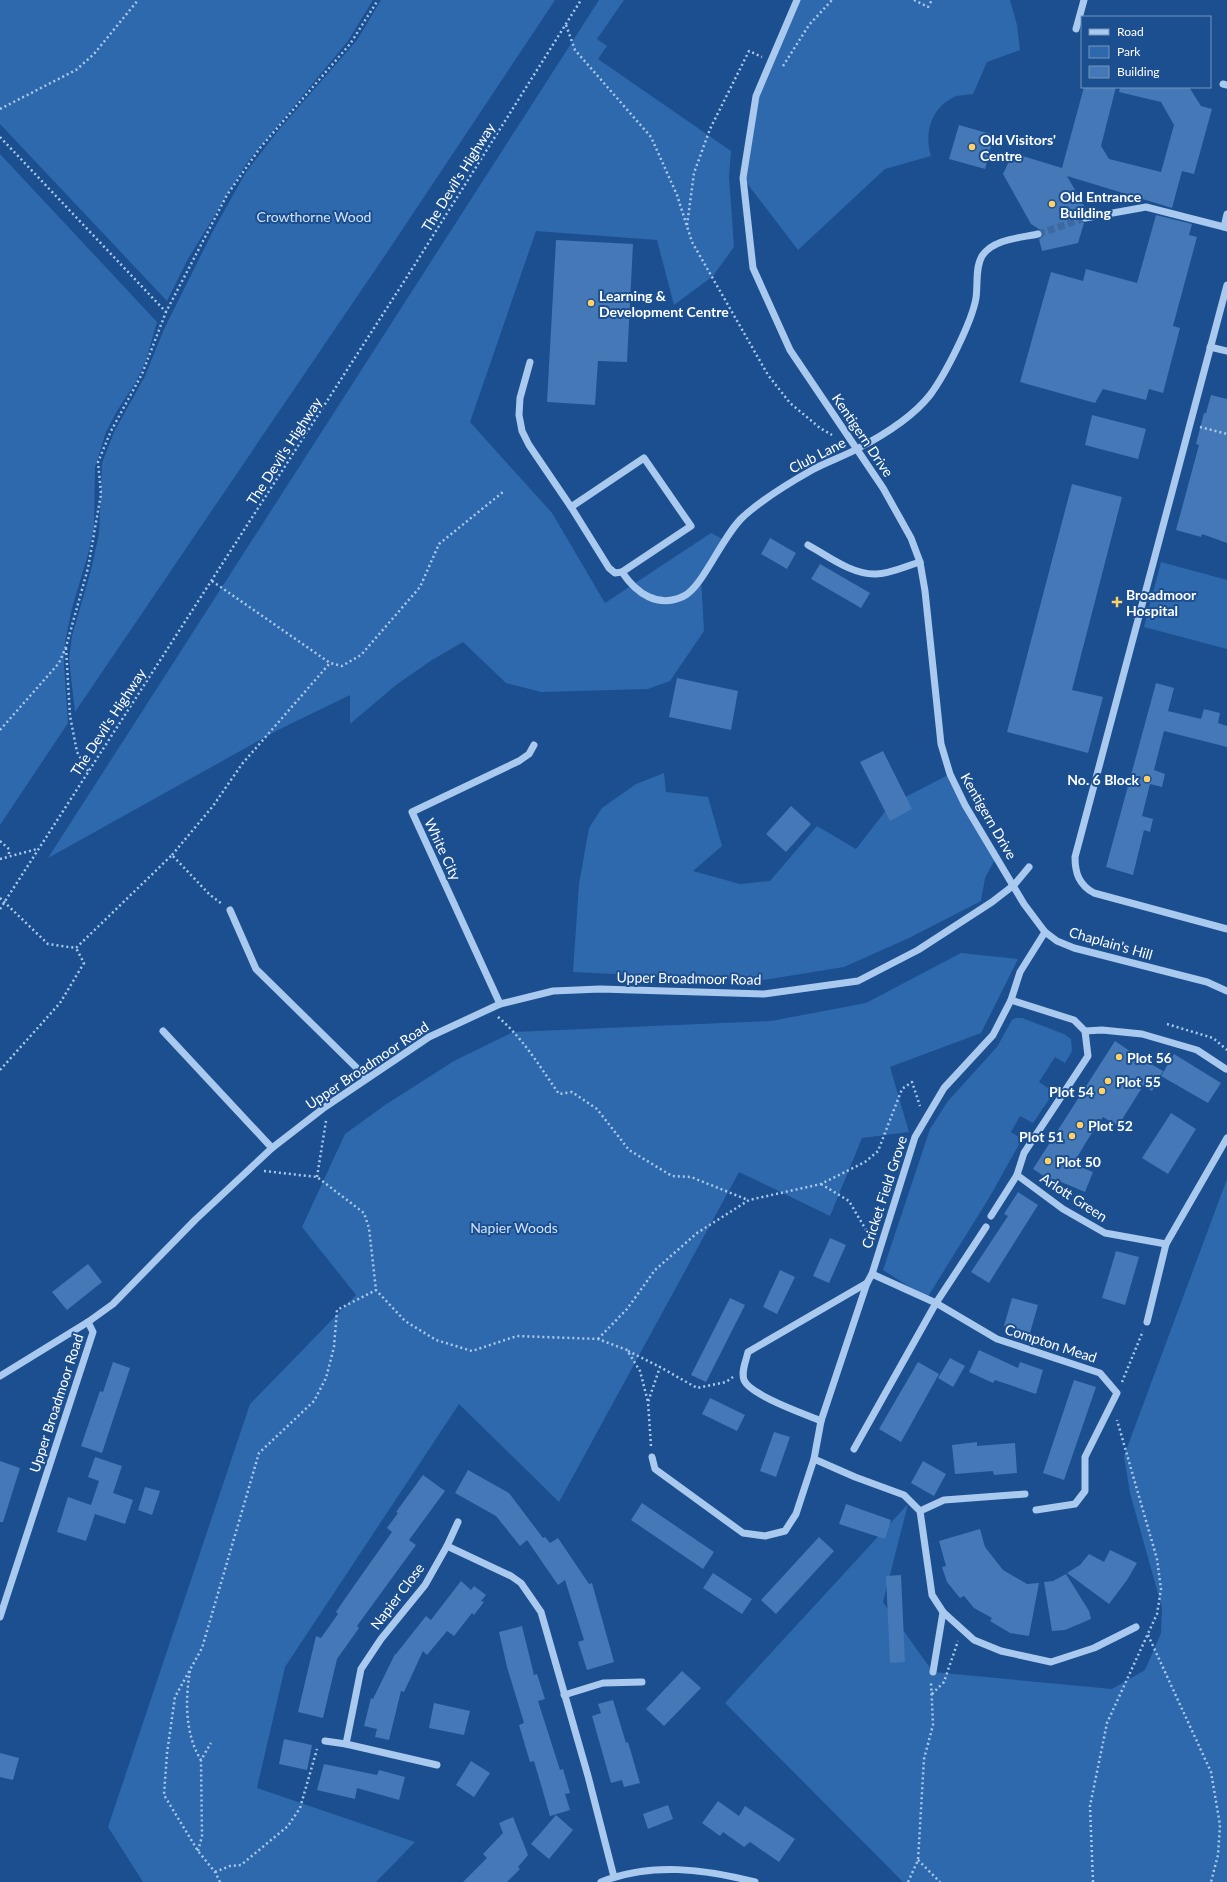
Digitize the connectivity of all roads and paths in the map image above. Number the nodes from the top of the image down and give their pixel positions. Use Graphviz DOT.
graph roads {
  1 [pos="138,0"];
  2 [pos="378,0"];
  3 [pos="581,0"];
  4 [pos="797,0"];
  5 [pos="914,0"];
  6 [pos="932,0"];
  7 [pos="1084,0"];
  8 [pos="566,24"];
  9 [pos="1076,29"];
  10 [pos="0,109"];
  11 [pos="0,137"];
  12 [pos="1227,214"];
  13 [pos="1086,218"];
  14 [pos="1225,227"];
  15 [pos="1038,234"];
  16 [pos="1227,285"];
  17 [pos="166,312"];
  18 [pos="1210,347"];
  19 [pos="1227,351"];
  20 [pos="530,362"];
  21 [pos="1190,424"];
  22 [pos="1227,434"];
  23 [pos="839,438"];
  24 [pos="857,449"];
  25 [pos="503,492"];
  26 [pos="571,507"];
  27 [pos="808,545"];
  28 [pos="920,562"];
  29 [pos="622,572"];
  30 [pos="212,581"];
  31 [pos="66,647"];
  32 [pos="330,663"];
  33 [pos="0,730"];
  34 [pos="534,745"];
  35 [pos="88,771"];
  36 [pos="0,841"];
  37 [pos="38,848"];
  38 [pos="172,855"];
  39 [pos="9,856"];
  40 [pos="0,859"];
  41 [pos="1029,867"];
  42 [pos="1014,885"];
  43 [pos="0,898"];
  44 [pos="4,903"];
  45 [pos="0,909"];
  46 [pos="230,910"];
  47 [pos="1227,929"];
  48 [pos="1045,932"];
  49 [pos="76,948"];
  50 [pos="1227,991"];
  51 [pos="1011,1000"];
  52 [pos="500,1004"];
  53 [pos="488,1009"];
  54 [pos="1167,1024"];
  55 [pos="163,1031"];
  56 [pos="1085,1031"];
  57 [pos="1227,1050"];
  58 [pos="1226,1069"];
  59 [pos="0,1070"];
  60 [pos="367,1078"];
  61 [pos="326,1120"];
  62 [pos="925,1121"];
  63 [pos="1227,1138"];
  64 [pos="272,1148"];
  65 [pos="249,1169"];
  66 [pos="1017,1175"];
  67 [pos="317,1177"];
  68 [pos="821,1184"];
  69 [pos="749,1200"];
  70 [pos="991,1216"];
  71 [pos="986,1227"];
  72 [pos="884,1235"];
  73 [pos="1166,1244"];
  74 [pos="872,1274"];
  75 [pos="867,1283"];
  76 [pos="376,1290"];
  77 [pos="936,1303"];
  78 [pos="88,1322"];
  79 [pos="1147,1322"];
  80 [pos="598,1339"];
  81 [pos="626,1350"];
  82 [pos="660,1367"];
  83 [pos="743,1371"];
  84 [pos="0,1376"];
  85 [pos="1117,1393"];
  86 [pos="648,1402"];
  87 [pos="1112,1404"];
  88 [pos="821,1421"];
  89 [pos="854,1449"];
  90 [pos="652,1457"];
  91 [pos="814,1458"];
  92 [pos="1025,1494"];
  93 [pos="1036,1510"];
  94 [pos="920,1511"];
  95 [pos="458,1522"];
  96 [pos="447,1546"];
  97 [pos="943,1612"];
  98 [pos="0,1617"];
  99 [pos="1136,1627"];
  100 [pos="961,1630"];
  101 [pos="1148,1634"];
  102 [pos="191,1668"];
  103 [pos="933,1672"];
  104 [pos="931,1681"];
  105 [pos="642,1682"];
  106 [pos="564,1695"];
  107 [pos="932,1695"];
  108 [pos="325,1741"];
  109 [pos="211,1743"];
  110 [pos="346,1744"];
  111 [pos="201,1760"];
  112 [pos="437,1765"];
  113 [pos="198,1851"];
  114 [pos="918,1860"];
  115 [pos="215,1872"];
  116 [pos="614,1877"];
  117 [pos="220,1882"];
  118 [pos="601,1882"];
  119 [pos="755,1882"];
  120 [pos="908,1882"];
  121 [pos="940,1882"];
  122 [pos="1093,1882"];
  123 [pos="1211,1882"];
  1 -- 10 [label="path"];
  2 -- 17 [label="path"];
  3 -- 8 [label="path, The Devil's Highway"];
  4 -- 24 [label="street, Kentigern Drive"];
  5 -- 6 [label="path"];
  7 -- 9 [label="street"];
  8 -- 23 [label="path"];
  8 -- 30 [label="path, The Devil's Highway"];
  11 -- 17 [label="path"];
  12 -- 14 [label="street"];
  13 -- 14 [label="street"];
  15 -- 24 [label="street, Club Lane"];
  16 -- 18 [label="street"];
  17 -- 31 [label="path"];
  18 -- 19 [label="street"];
  18 -- 21 [label="street"];
  20 -- 26 [label="street"];
  21 -- 22 [label="path"];
  21 -- 47 [label="street"];
  24 -- 28 [label="street, Kentigern Drive"];
  24 -- 29 [label="street, Club Lane"];
  25 -- 32 [label="path"];
  26 -- 29 [label="street"];
  26 -- 29 [label="street"];
  27 -- 28 [label="street"];
  28 -- 42 [label="street, Kentigern Drive"];
  30 -- 32 [label="path"];
  30 -- 35 [label="path, The Devil's Highway"];
  31 -- 33 [label="path"];
  31 -- 35 [label="path"];
  32 -- 38 [label="path"];
  34 -- 52 [label="street, White City"];
  35 -- 37 [label="path, The Devil's Highway"];
  36 -- 39 [label="path"];
  37 -- 39 [label="path"];
  37 -- 44 [label="path, The Devil's Highway"];
  38 -- 46 [label="path"];
  38 -- 49 [label="path"];
  39 -- 40 [label="path"];
  41 -- 42 [label="street, Upper Broadmoor Road"];
  42 -- 48 [label="street, Chaplain's Hill"];
  42 -- 52 [label="street, Upper Broadmoor Road"];
  43 -- 44 [label="path"];
  44 -- 45 [label="path, The Devil's Highway"];
  44 -- 49 [label="path"];
  46 -- 60 [label="street"];
  48 -- 50 [label="street, Chaplain's Hill"];
  48 -- 51 [label="street, Cricket Field Grove"];
  49 -- 59 [label="path"];
  51 -- 56 [label="street"];
  51 -- 62 [label="street, Cricket Field Grove"];
  52 -- 53 [label="street, Upper Broadmoor Road"];
  53 -- 60 [label="street, Upper Broadmoor Road"];
  53 -- 69 [label="path"];
  54 -- 57 [label="path"];
  55 -- 64 [label="street"];
  56 -- 58 [label="street"];
  56 -- 66 [label="street"];
  60 -- 64 [label="street, Upper Broadmoor Road"];
  61 -- 67 [label="path"];
  62 -- 68 [label="path"];
  62 -- 72 [label="street, Cricket Field Grove"];
  63 -- 73 [label="street"];
  64 -- 65 [label="street, Upper Broadmoor Road"];
  65 -- 67 [label="path"];
  65 -- 78 [label="street, Upper Broadmoor Road"];
  66 -- 70 [label="street"];
  66 -- 73 [label="street, Arlott Green"];
  67 -- 76 [label="path"];
  68 -- 69 [label="path"];
  68 -- 72 [label="path"];
  69 -- 80 [label="path"];
  71 -- 77 [label="street"];
  72 -- 74 [label="street, Cricket Field Grove"];
  73 -- 79 [label="street"];
  74 -- 75 [label="street, Cricket Field Grove"];
  74 -- 77 [label="street, Compton Mead"];
  75 -- 83 [label="street"];
  75 -- 88 [label="street, Cricket Field Grove"];
  76 -- 80 [label="path"];
  76 -- 102 [label="path"];
  77 -- 85 [label="street, Compton Mead"];
  77 -- 89 [label="street"];
  78 -- 84 [label="street"];
  78 -- 98 [label="street, Upper Broadmoor Road"];
  79 -- 85 [label="path"];
  80 -- 81 [label="path"];
  81 -- 82 [label="path"];
  81 -- 86 [label="path"];
  82 -- 83 [label="path"];
  82 -- 86 [label="path"];
  83 -- 88 [label="street"];
  85 -- 87 [label="street"];
  86 -- 90 [label="path"];
  87 -- 93 [label="street"];
  87 -- 101 [label="path"];
  88 -- 91 [label="street, Cricket Field Grove"];
  90 -- 91 [label="street, Cricket Field Grove"];
  91 -- 94 [label="street"];
  92 -- 94 [label="street"];
  94 -- 97 [label="street"];
  95 -- 96 [label="street, Napier Close"];
  96 -- 106 [label="street"];
  96 -- 110 [label="street, Napier Close"];
  97 -- 100 [label="street"];
  97 -- 103 [label="street"];
  99 -- 100 [label="street"];
  100 -- 107 [label="path"];
  101 -- 122 [label="path"];
  101 -- 123 [label="path"];
  102 -- 111 [label="path"];
  102 -- 113 [label="path"];
  104 -- 107 [label="path"];
  105 -- 106 [label="street"];
  106 -- 116 [label="street"];
  107 -- 114 [label="path"];
  108 -- 110 [label="street"];
  108 -- 115 [label="path"];
  109 -- 111 [label="path"];
  110 -- 112 [label="street"];
  111 -- 113 [label="path"];
  113 -- 115 [label="path"];
  114 -- 120 [label="path"];
  114 -- 121 [label="path"];
  115 -- 117 [label="path"];
  116 -- 118 [label="street"];
  116 -- 119 [label="street"];
}
